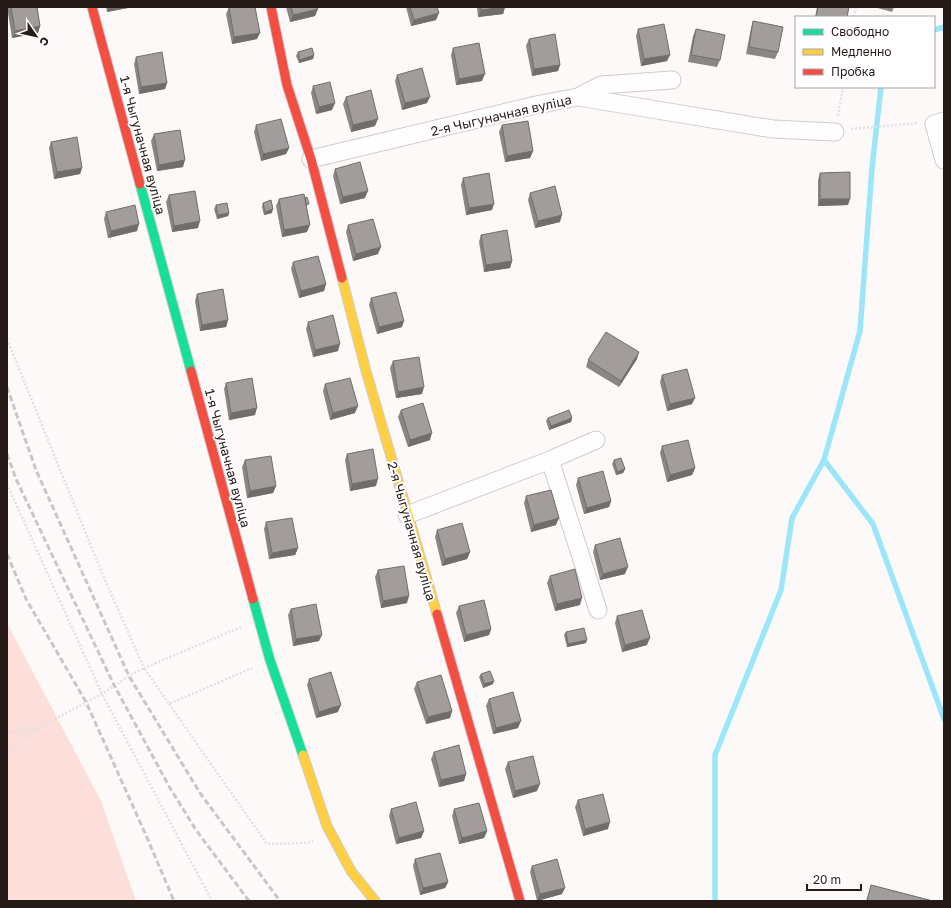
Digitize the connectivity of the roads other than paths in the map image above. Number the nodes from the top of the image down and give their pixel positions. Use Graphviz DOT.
graph roads {
  1 [pos="92,7"];
  2 [pos="271,7"];
  3 [pos="672,80"];
  4 [pos="578,97"];
  5 [pos="932,123"];
  6 [pos="843,130"];
  7 [pos="311,159"];
  8 [pos="944,160"];
  9 [pos="596,440"];
  10 [pos="550,460"];
  11 [pos="407,515"];
  12 [pos="598,610"];
  13 [pos="375,901"];
  14 [pos="520,901"];
  1 -- 13 [label="street, 1-я Чыгуначная вуліца"];
  2 -- 7 [label="street, 2-я Чыгуначная вуліца"];
  3 -- 4 [label="street"];
  4 -- 6 [label="street, 2-я Чыгуначная вуліца"];
  4 -- 7 [label="street, 2-я Чыгуначная вуліца"];
  5 -- 8 [label="street"];
  7 -- 11 [label="street, 2-я Чыгуначная вуліца"];
  9 -- 10 [label="street"];
  10 -- 11 [label="street"];
  10 -- 12 [label="street"];
  11 -- 14 [label="street, 2-я Чыгуначная вуліца"];
}
